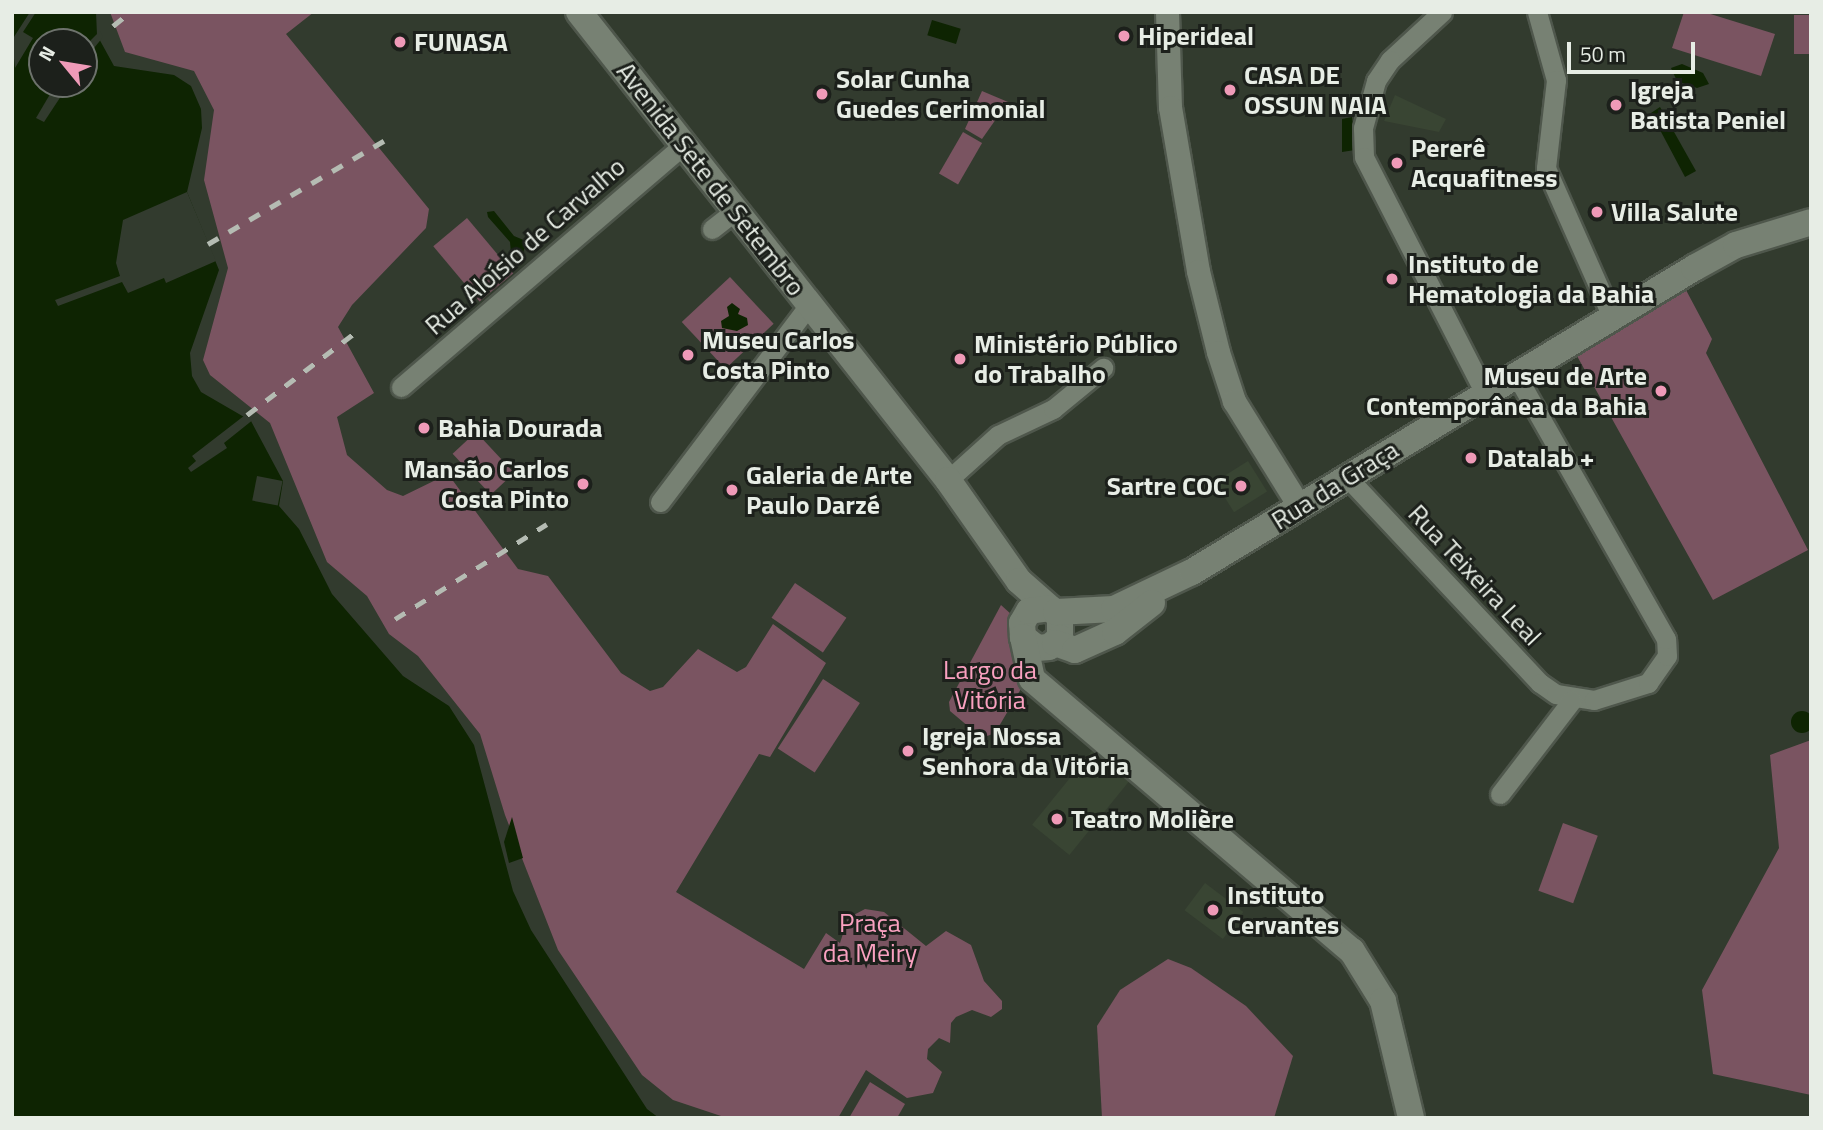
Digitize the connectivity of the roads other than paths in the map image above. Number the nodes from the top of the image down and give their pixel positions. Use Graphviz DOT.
graph roads {
  1 [pos="579,12"];
  2 [pos="1167,12"];
  3 [pos="1442,12"];
  4 [pos="1537,12"];
  5 [pos="683,145"];
  6 [pos="736,211"];
  7 [pos="1811,222"];
  8 [pos="712,229"];
  9 [pos="810,304"];
  10 [pos="1612,317"];
  11 [pos="1103,368"];
  12 [pos="1516,375"];
  13 [pos="401,387"];
  14 [pos="1485,393"];
  15 [pos="1346,476"];
  16 [pos="948,480"];
  17 [pos="660,502"];
  18 [pos="1299,506"];
  19 [pos="1192,572"];
  20 [pos="1019,581"];
  21 [pos="1053,610"];
  22 [pos="1023,630"];
  23 [pos="1052,645"];
  24 [pos="1572,700"];
  25 [pos="1057,702"];
  26 [pos="1500,794"];
  27 [pos="1411,1118"];
  1 -- 5 [label="main road, Avenida Sete de Setembro"];
  2 -- 18 [label="street"];
  3 -- 14 [label="street"];
  4 -- 10 [label="street"];
  5 -- 6 [label="main road, Avenida Sete de Setembro"];
  5 -- 13 [label="street, Rua Aloísio de Carvalho"];
  6 -- 8 [label="street"];
  6 -- 9 [label="main road, Avenida Sete de Setembro"];
  7 -- 10 [label="main road, Rua da Graça"];
  9 -- 16 [label="main road, Avenida Sete de Setembro"];
  9 -- 17 [label="street"];
  10 -- 12 [label="main road, Rua da Graça"];
  11 -- 16 [label="street"];
  12 -- 14 [label="main road, Rua da Graça"];
  12 -- 24 [label="street"];
  14 -- 15 [label="main road, Rua da Graça"];
  15 -- 18 [label="main road, Rua da Graça"];
  15 -- 24 [label="street, Rua Teixeira Leal"];
  16 -- 20 [label="main road, Avenida Sete de Setembro"];
  18 -- 19 [label="main road, Rua da Graça"];
  19 -- 21 [label="main road, Rua da Graça"];
  19 -- 23 [label="main road, Rua da Graça"];
  20 -- 21 [label="main road, Avenida Sete de Setembro"];
  20 -- 22 [label="main road"];
  21 -- 22 [label="main road"];
  21 -- 23 [label="main road"];
  22 -- 23 [label="main road"];
  22 -- 25 [label="main road"];
  23 -- 25 [label="main road"];
  24 -- 26 [label="street"];
  25 -- 27 [label="main road"];
}
